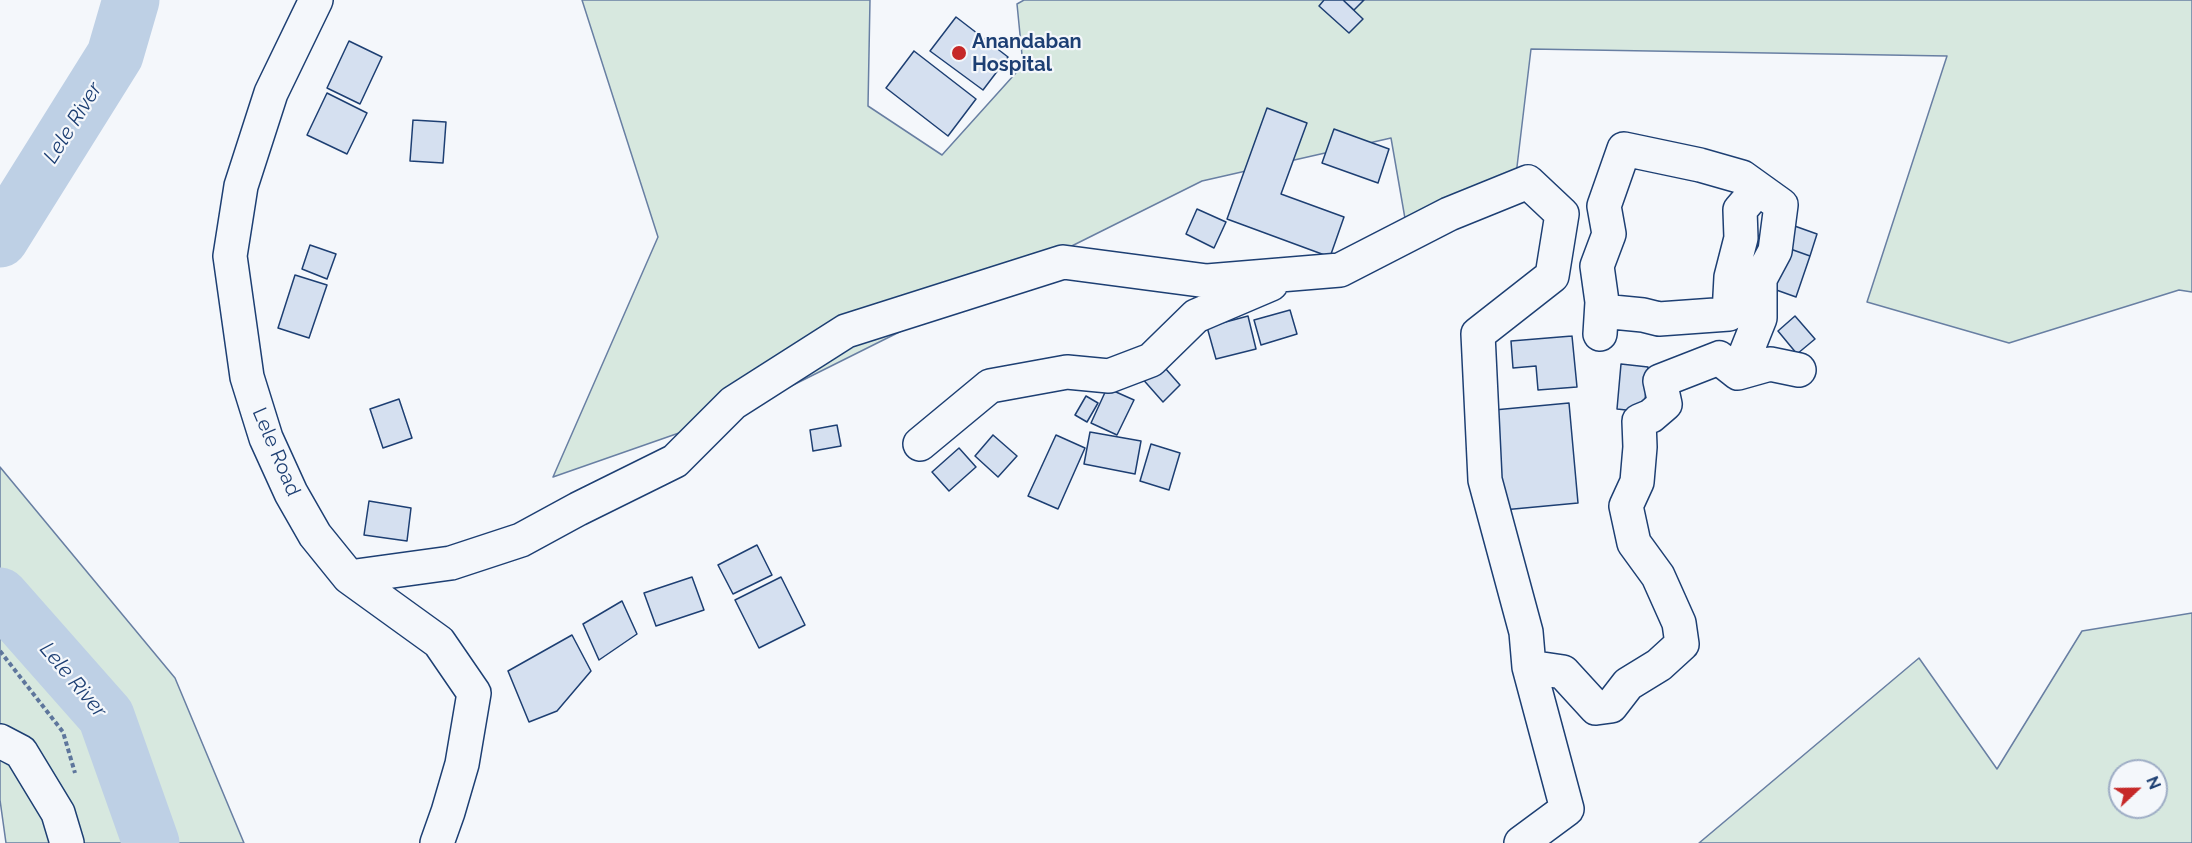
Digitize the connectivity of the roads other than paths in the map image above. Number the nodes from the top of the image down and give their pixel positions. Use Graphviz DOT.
graph roads {
  1 [pos="316,0"];
  2 [pos="1758,189"];
  3 [pos="1298,273"];
  4 [pos="1799,370"];
  5 [pos="1738,373"];
  6 [pos="920,444"];
  7 [pos="349,577"];
  8 [pos="1529,667"];
  9 [pos="0,741"];
  10 [pos="67,843"];
  11 [pos="437,843"];
  12 [pos="1521,843"];
  1 -- 7 [label="street, Lele Road"];
  2 -- 2 [label="street"];
  2 -- 5 [label="street"];
  3 -- 6 [label="street"];
  3 -- 7 [label="street"];
  3 -- 8 [label="street"];
  4 -- 5 [label="street"];
  5 -- 8 [label="street"];
  7 -- 11 [label="street, Lele Road"];
  8 -- 12 [label="street"];
  9 -- 10 [label="street"];
}
